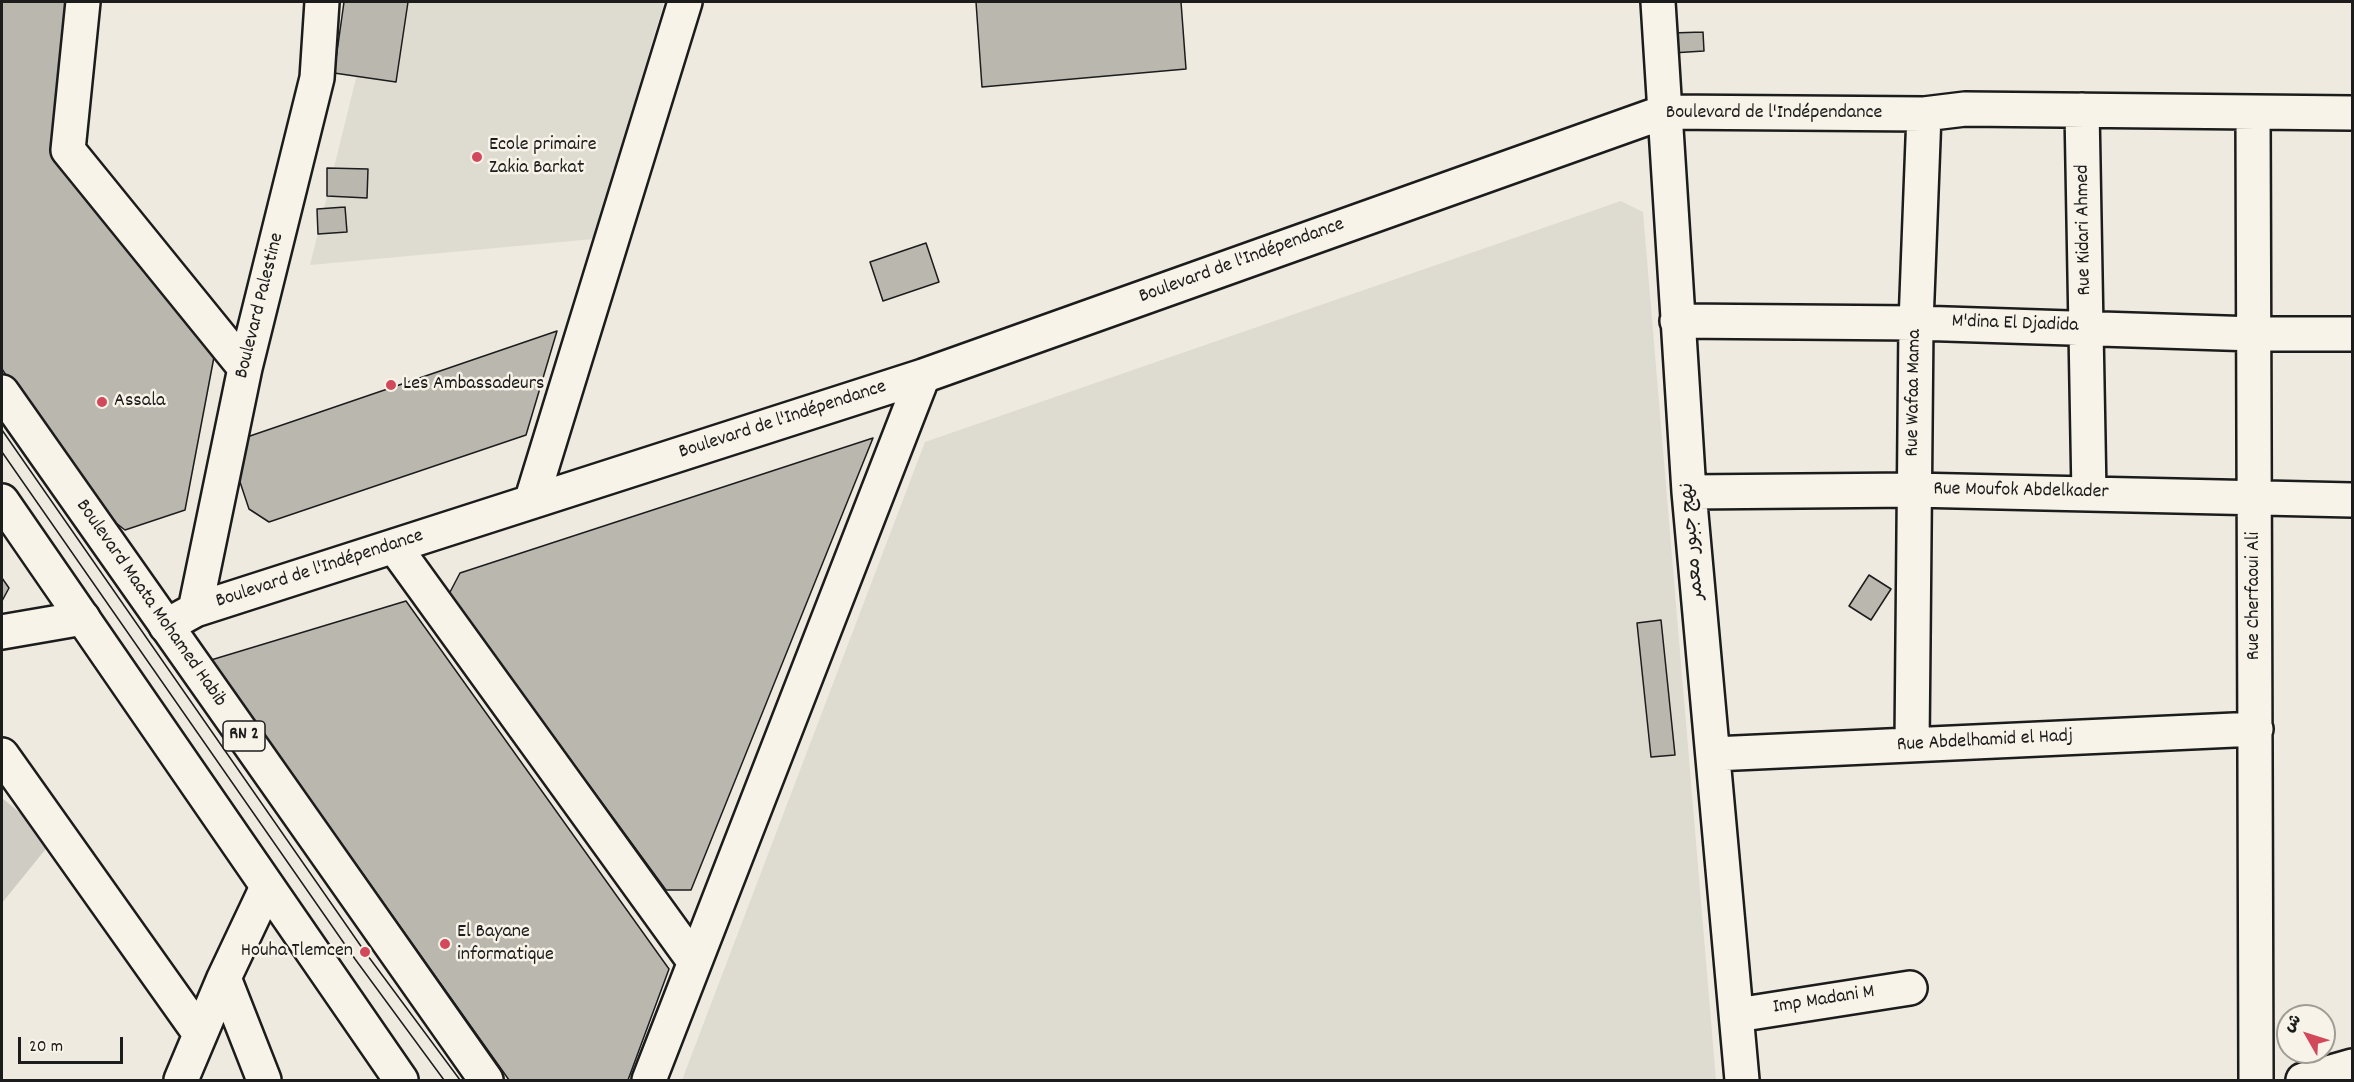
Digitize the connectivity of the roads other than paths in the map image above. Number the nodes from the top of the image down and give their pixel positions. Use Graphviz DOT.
graph roads {
  1 [pos="83,2"];
  2 [pos="322,2"];
  3 [pos="685,2"];
  4 [pos="1658,2"];
  5 [pos="2082,110"];
  6 [pos="1664,112"];
  7 [pos="2253,112"];
  8 [pos="2352,113"];
  9 [pos="1924,114"];
  10 [pos="1677,321"];
  11 [pos="1916,323"];
  12 [pos="2088,327"];
  13 [pos="2255,334"];
  14 [pos="2352,334"];
  15 [pos="245,368"];
  16 [pos="923,376"];
  17 [pos="2,392"];
  18 [pos="1913,490"];
  19 [pos="1689,492"];
  20 [pos="2089,494"];
  21 [pos="2255,498"];
  22 [pos="2352,500"];
  23 [pos="2,501"];
  24 [pos="531,502"];
  25 [pos="393,546"];
  26 [pos="195,610"];
  27 [pos="83,618"];
  28 [pos="166,626"];
  29 [pos="2,632"];
  30 [pos="2256,729"];
  31 [pos="1912,746"];
  32 [pos="1714,754"];
  33 [pos="2,755"];
  34 [pos="267,887"];
  35 [pos="694,961"];
  36 [pos="224,978"];
  37 [pos="1910,988"];
  38 [pos="1737,1015"];
  39 [pos="200,1034"];
  40 [pos="2352,1066"];
  41 [pos="181,1080"];
  42 [pos="264,1080"];
  43 [pos="401,1080"];
  44 [pos="486,1080"];
  45 [pos="649,1080"];
  46 [pos="1742,1080"];
  47 [pos="2256,1080"];
  48 [pos="2302,1080"];
  1 -- 15 [label="street"];
  2 -- 15 [label="street, Boulevard Palestine"];
  3 -- 24 [label="street"];
  4 -- 6 [label="street, نهج جبور معمر"];
  5 -- 7 [label="street, Boulevard de l'Indépendance"];
  5 -- 9 [label="street, Boulevard de l'Indépendance"];
  5 -- 12 [label="street, Rue Kidari Ahmed"];
  6 -- 9 [label="street, Boulevard de l'Indépendance"];
  6 -- 10 [label="street, نهج جبور معمر"];
  6 -- 16 [label="street, Boulevard de l'Indépendance"];
  7 -- 8 [label="street, Boulevard de l'Indépendance"];
  7 -- 13 [label="street, Rue Cherfaoui Ali"];
  9 -- 11 [label="street, Rue Wafaa Mama"];
  10 -- 11 [label="street, M'dina El Djadida"];
  10 -- 19 [label="street, نهج جبور معمر"];
  11 -- 12 [label="street, M'dina El Djadida"];
  11 -- 18 [label="street, Rue Wafaa Mama"];
  12 -- 13 [label="street, M'dina El Djadida"];
  12 -- 20 [label="street, Rue Kidari Ahmed"];
  13 -- 14 [label="street, M'dina El Djadida"];
  13 -- 21 [label="street, Rue Cherfaoui Ali"];
  15 -- 26 [label="street, Boulevard Palestine"];
  16 -- 24 [label="street, Boulevard de l'Indépendance"];
  16 -- 35 [label="street"];
  17 -- 28 [label="street, Boulevard Maata Mohamed Habib / RN 2"];
  18 -- 19 [label="street, Rue Moufok Abdelkader"];
  18 -- 20 [label="street, Rue Moufok Abdelkader"];
  18 -- 31 [label="street, Rue Wafaa Mama"];
  19 -- 32 [label="street, نهج جبور معمر"];
  20 -- 21 [label="street, Rue Moufok Abdelkader"];
  21 -- 22 [label="street, Rue Moufok Abdelkader"];
  21 -- 30 [label="street, Rue Cherfaoui Ali"];
  23 -- 27 [label="street"];
  24 -- 25 [label="street, Boulevard de l'Indépendance"];
  25 -- 26 [label="street, Boulevard de l'Indépendance"];
  25 -- 35 [label="street"];
  26 -- 28 [label="street, Boulevard de l'Indépendance"];
  27 -- 29 [label="street"];
  27 -- 34 [label="street"];
  28 -- 44 [label="street, Boulevard Maata Mohamed Habib / RN 2"];
  30 -- 31 [label="street, Rue Abdelhamid el Hadj"];
  30 -- 47 [label="street, Rue Cherfaoui Ali"];
  31 -- 32 [label="street, Rue Abdelhamid el Hadj"];
  32 -- 38 [label="street, نهج جبور معمر"];
  33 -- 39 [label="street"];
  34 -- 36 [label="street"];
  34 -- 43 [label="street"];
  35 -- 45 [label="street"];
  36 -- 39 [label="street"];
  36 -- 42 [label="street"];
  37 -- 38 [label="street, Imp Madani M"];
  38 -- 46 [label="street, نهج جبور معمر"];
  39 -- 41 [label="street"];
  40 -- 48 [label="street"];
}
